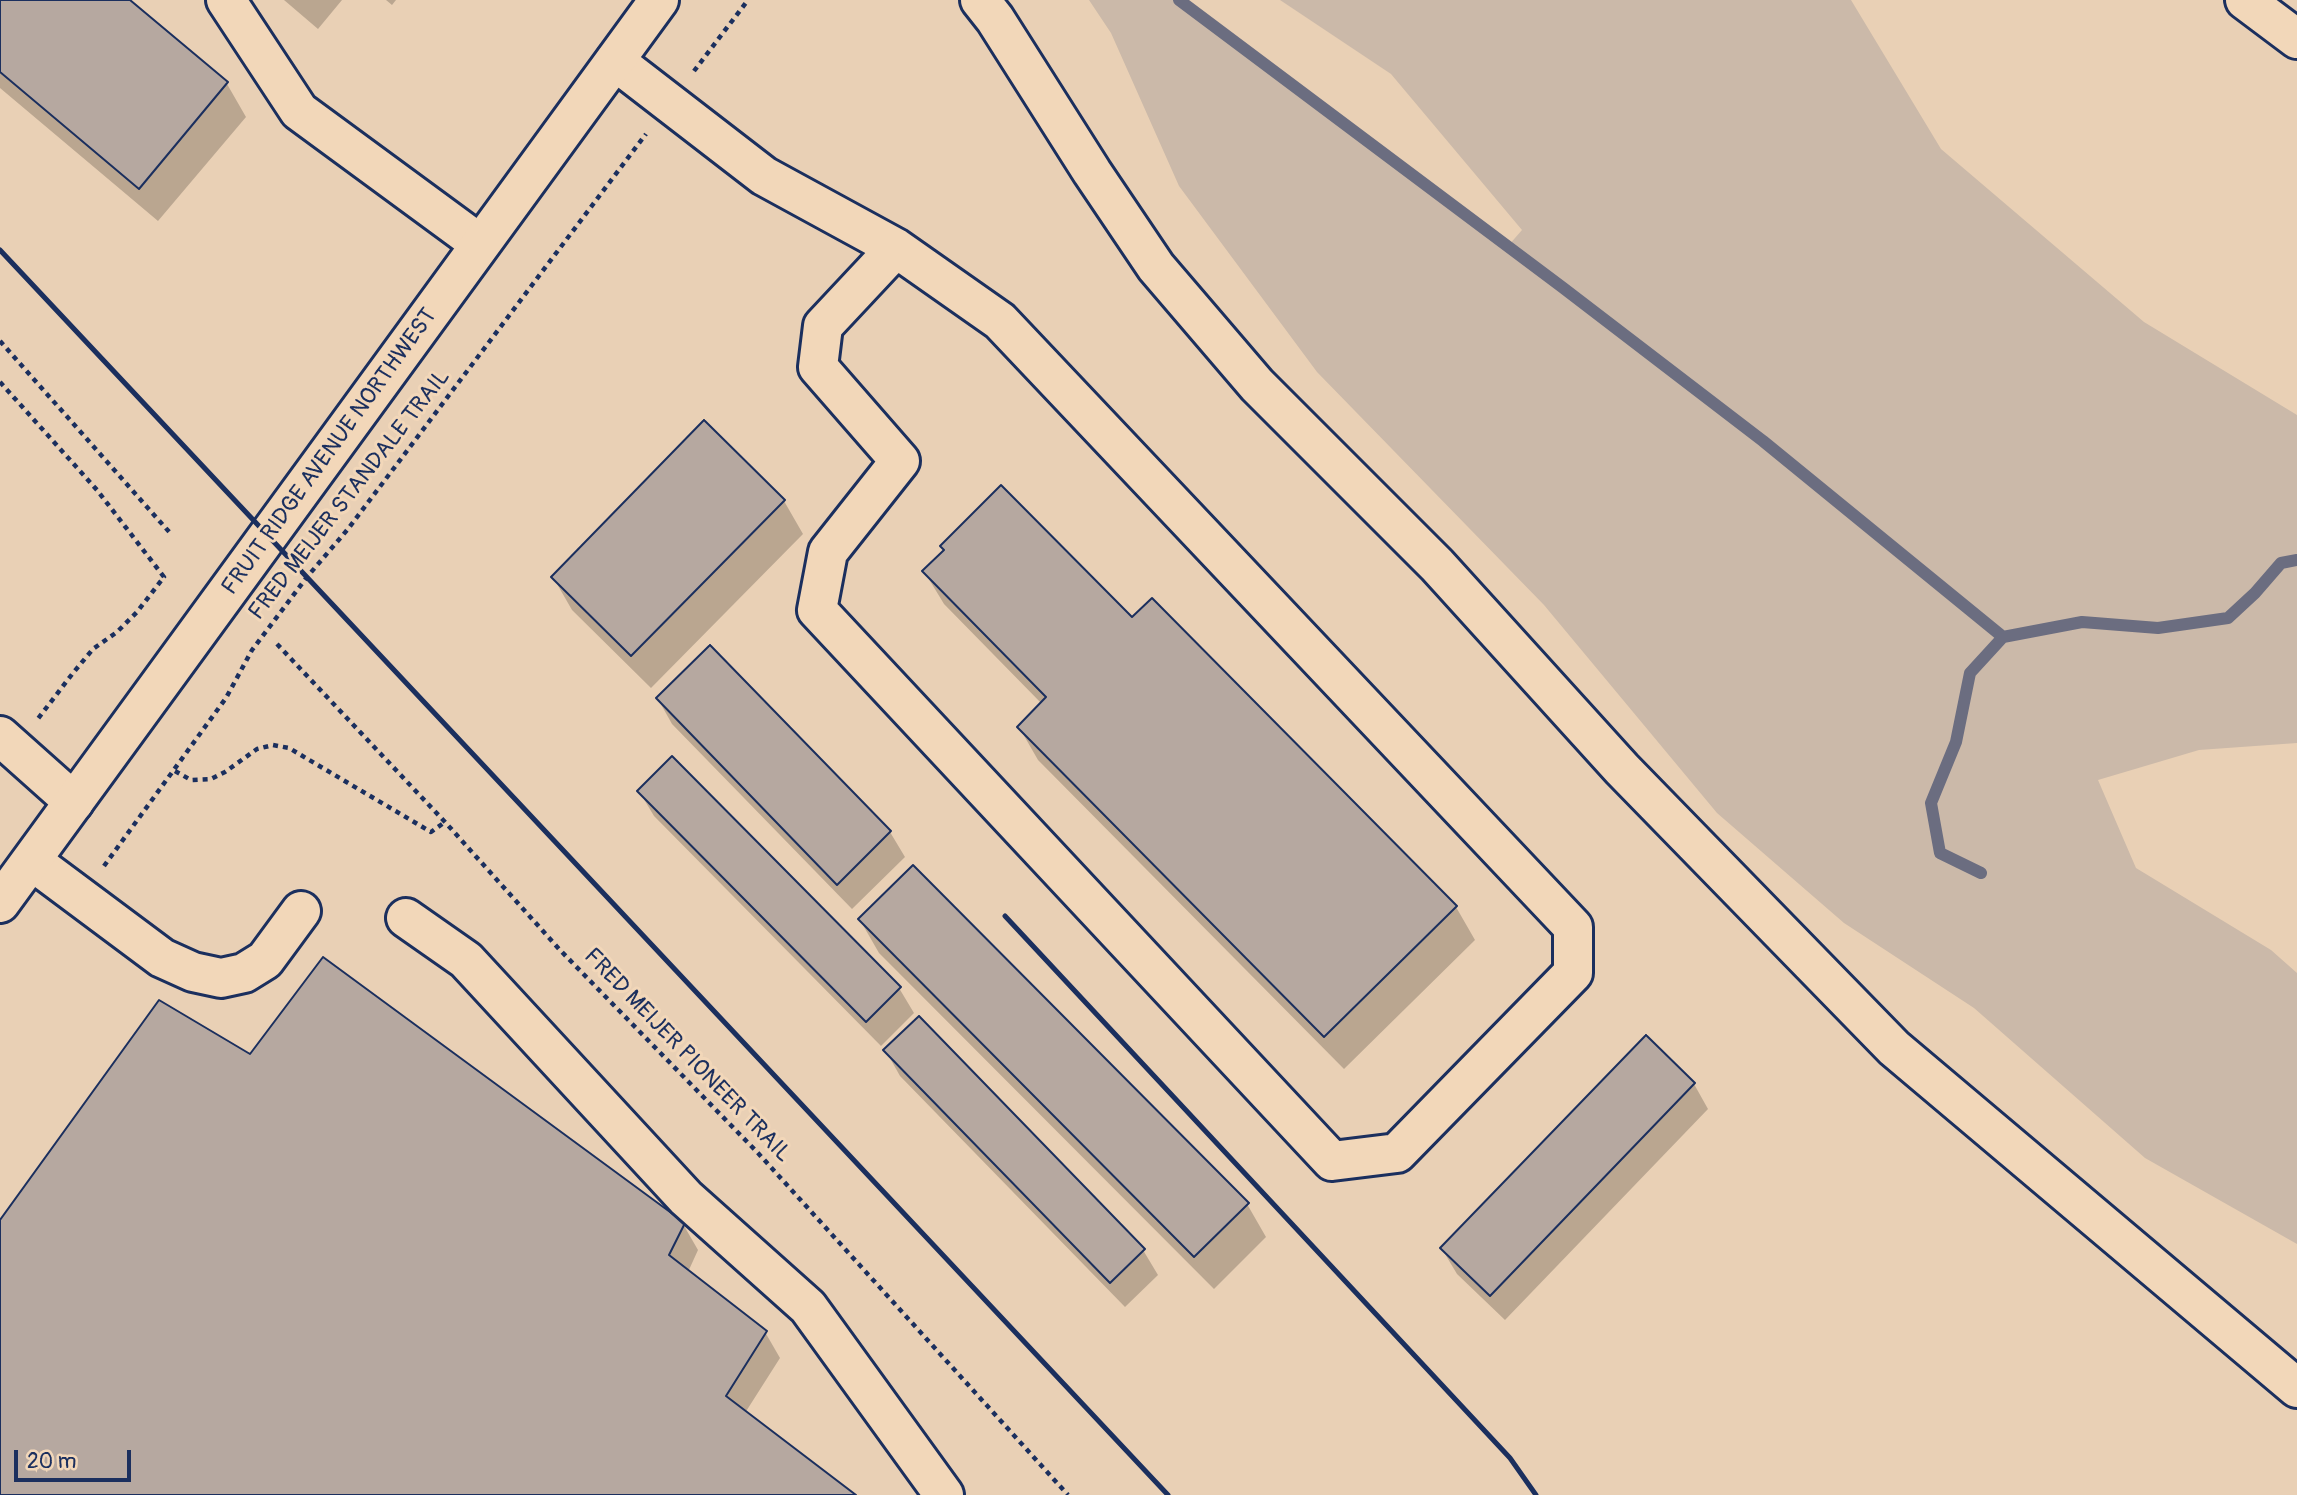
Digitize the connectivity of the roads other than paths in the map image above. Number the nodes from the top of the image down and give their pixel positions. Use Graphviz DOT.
graph roads {
  1 [pos="226,0"];
  2 [pos="659,0"];
  3 [pos="980,0"];
  4 [pos="2245,0"];
  5 [pos="2297,39"];
  6 [pos="615,61"];
  7 [pos="480,244"];
  8 [pos="896,248"];
  9 [pos="7,743"];
  10 [pos="74,802"];
  11 [pos="32,860"];
  12 [pos="0,904"];
  13 [pos="301,911"];
  14 [pos="406,918"];
  15 [pos="2297,1388"];
  16 [pos="944,1495"];
  1 -- 7 [label="main road"];
  2 -- 6 [label="main road, FRUIT RIDGE AVENUE NORTHWEST"];
  3 -- 15 [label="main road"];
  4 -- 5 [label="main road"];
  6 -- 7 [label="main road, FRUIT RIDGE AVENUE NORTHWEST"];
  6 -- 8 [label="main road"];
  7 -- 10 [label="main road, FRUIT RIDGE AVENUE NORTHWEST"];
  8 -- 8 [label="main road"];
  9 -- 10 [label="main road"];
  10 -- 11 [label="main road, FRUIT RIDGE AVENUE NORTHWEST"];
  11 -- 12 [label="main road, FRUIT RIDGE AVENUE NORTHWEST"];
  11 -- 13 [label="main road"];
  14 -- 16 [label="main road"];
}
